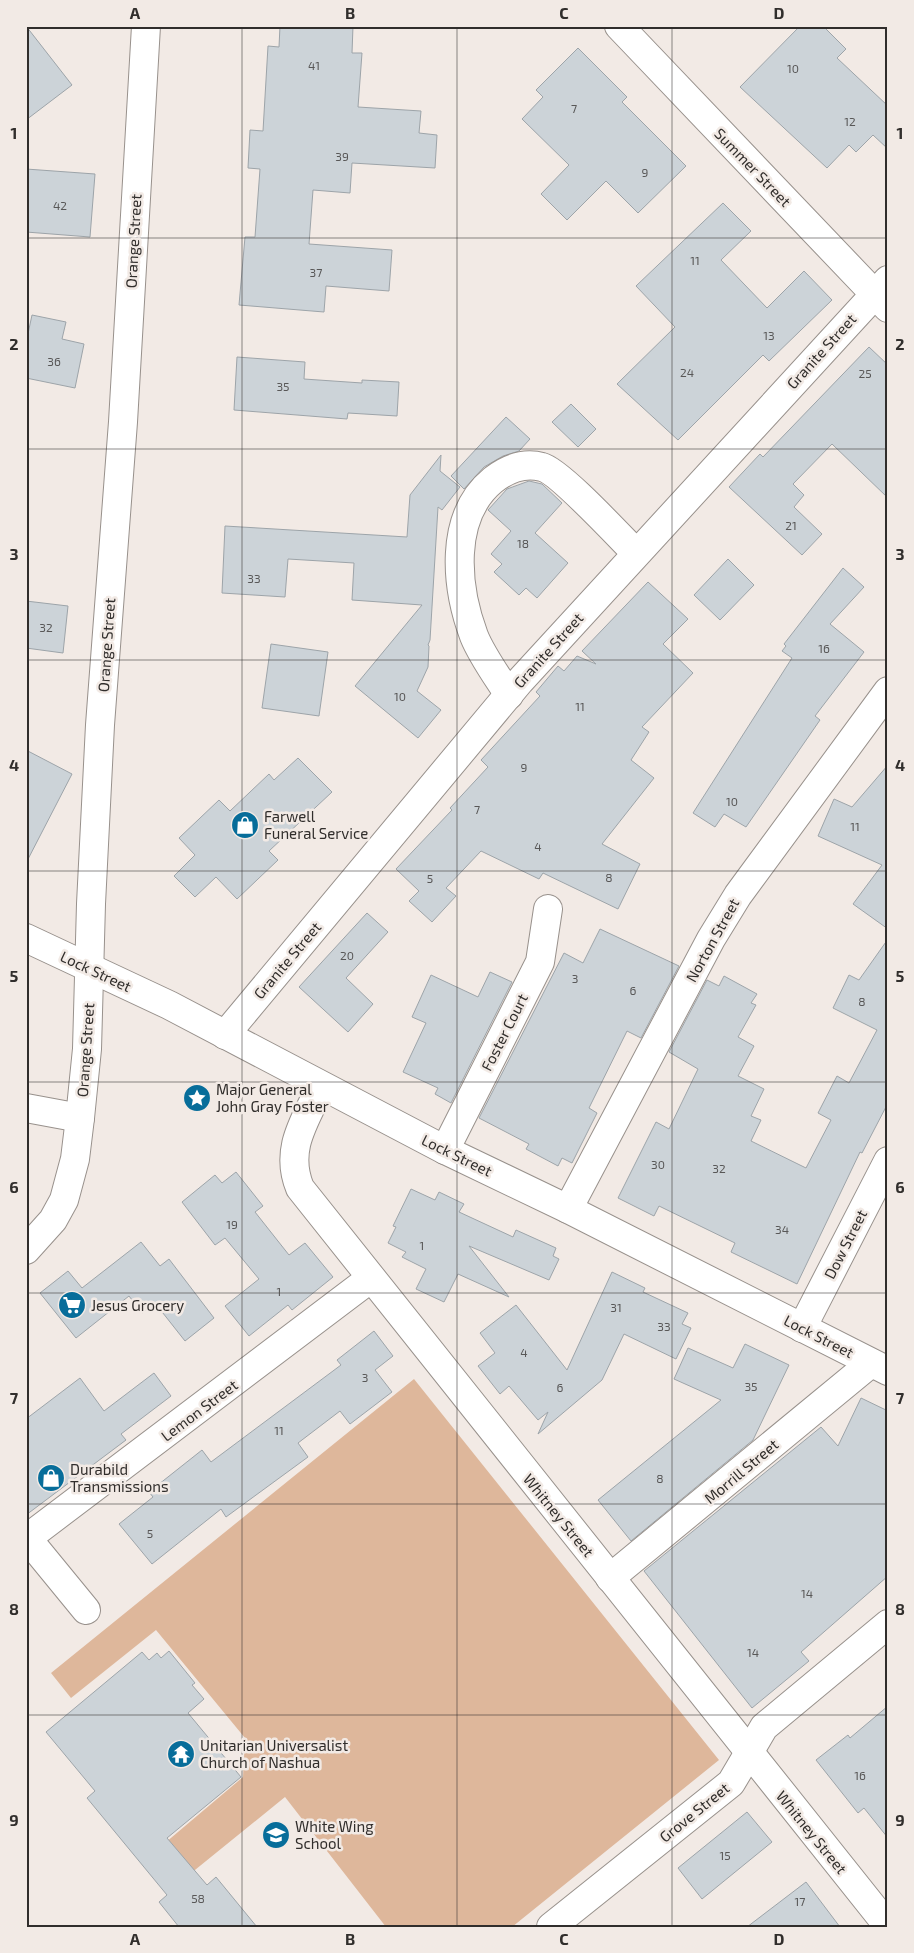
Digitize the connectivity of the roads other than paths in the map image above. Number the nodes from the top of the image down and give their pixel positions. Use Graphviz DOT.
graph roads {
  1 [pos="146,26"];
  2 [pos="619,26"];
  3 [pos="883,294"];
  4 [pos="636,553"];
  5 [pos="888,691"];
  6 [pos="508,695"];
  7 [pos="548,909"];
  8 [pos="26,938"];
  9 [pos="90,967"];
  10 [pos="225,1035"];
  11 [pos="321,1086"];
  12 [pos="26,1108"];
  13 [pos="80,1118"];
  14 [pos="445,1150"];
  15 [pos="888,1161"];
  16 [pos="568,1209"];
  17 [pos="26,1250"];
  18 [pos="371,1278"];
  19 [pos="802,1328"];
  20 [pos="880,1367"];
  21 [pos="27,1538"];
  22 [pos="610,1578"];
  23 [pos="86,1610"];
  24 [pos="888,1624"];
  25 [pos="748,1753"];
  26 [pos="888,1926"];
  27 [pos="551,1927"];
  1 -- 9 [label="street, Orange Street"];
  2 -- 3 [label="street, Summer Street"];
  3 -- 4 [label="street, Granite Street"];
  4 -- 6 [label="street, Granite Street"];
  4 -- 6 [label="street"];
  5 -- 16 [label="street, Norton Street"];
  6 -- 10 [label="street, Granite Street"];
  7 -- 14 [label="street, Foster Court"];
  8 -- 9 [label="street, Lock Street"];
  9 -- 10 [label="street, Lock Street"];
  9 -- 13 [label="street, Orange Street"];
  10 -- 11 [label="street, Lock Street"];
  11 -- 14 [label="street, Lock Street"];
  11 -- 18 [label="street, Whitney Street"];
  12 -- 13 [label="street"];
  13 -- 17 [label="street, Orange Street"];
  14 -- 16 [label="street, Lock Street"];
  15 -- 19 [label="street, Dow Street"];
  16 -- 19 [label="street, Lock Street"];
  18 -- 21 [label="street, Lemon Street"];
  18 -- 22 [label="street, Whitney Street"];
  19 -- 20 [label="street, Lock Street"];
  20 -- 22 [label="street, Morrill Street"];
  21 -- 23 [label="street"];
  22 -- 25 [label="street, Whitney Street"];
  24 -- 25 [label="street, Grove Street"];
  25 -- 26 [label="street, Whitney Street"];
  25 -- 27 [label="street, Grove Street"];
}
